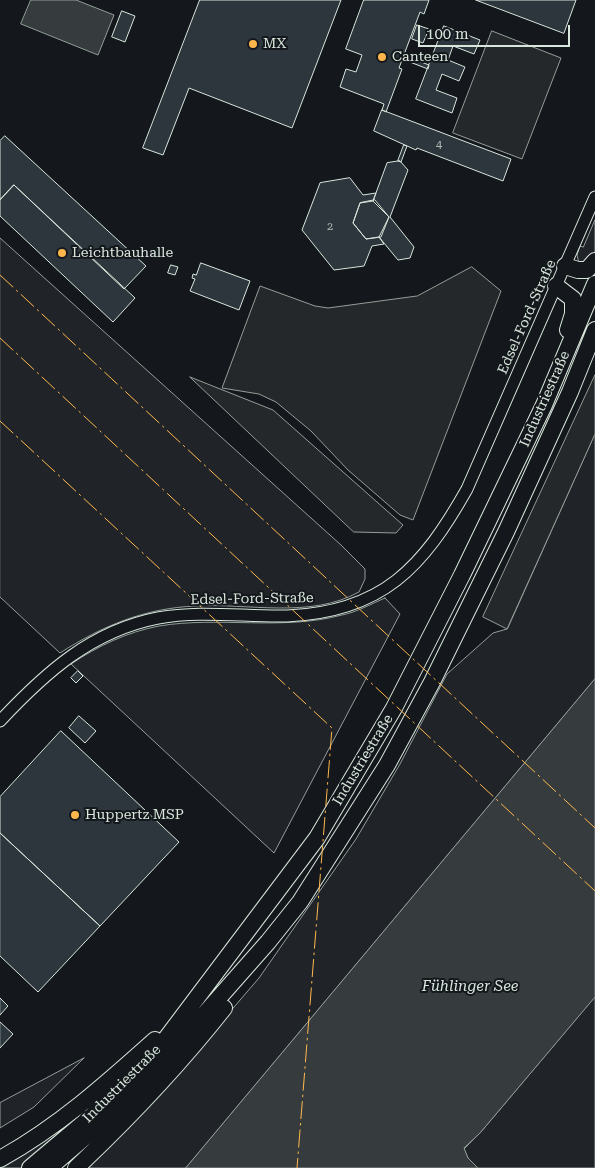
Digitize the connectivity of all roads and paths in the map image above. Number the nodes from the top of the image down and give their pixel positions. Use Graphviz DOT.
graph roads {
  1 [pos="595,197"];
  2 [pos="595,261"];
  3 [pos="565,266"];
  4 [pos="595,284"];
  5 [pos="556,286"];
  6 [pos="595,330"];
  7 [pos="544,405"];
  8 [pos="0,721"];
  9 [pos="268,942"];
  10 [pos="190,1008"];
  11 [pos="0,1159"];
  12 [pos="30,1168"];
  13 [pos="48,1168"];
  14 [pos="76,1168"];
  1 -- 3 [label="street, Edsel-Ford-Straße"];
  2 -- 3 [label="highway"];
  3 -- 5 [label="street, Edsel-Ford-Straße"];
  4 -- 7 [label="highway, Industriestraße"];
  5 -- 7 [label="highway"];
  5 -- 8 [label="street, Edsel-Ford-Straße"];
  6 -- 9 [label="highway, Industriestraße"];
  7 -- 10 [label="highway, Industriestraße"];
  9 -- 13 [label="highway, Industriestraße"];
  9 -- 14 [label="highway"];
  10 -- 11 [label="highway"];
  10 -- 12 [label="highway, Industriestraße"];
}
